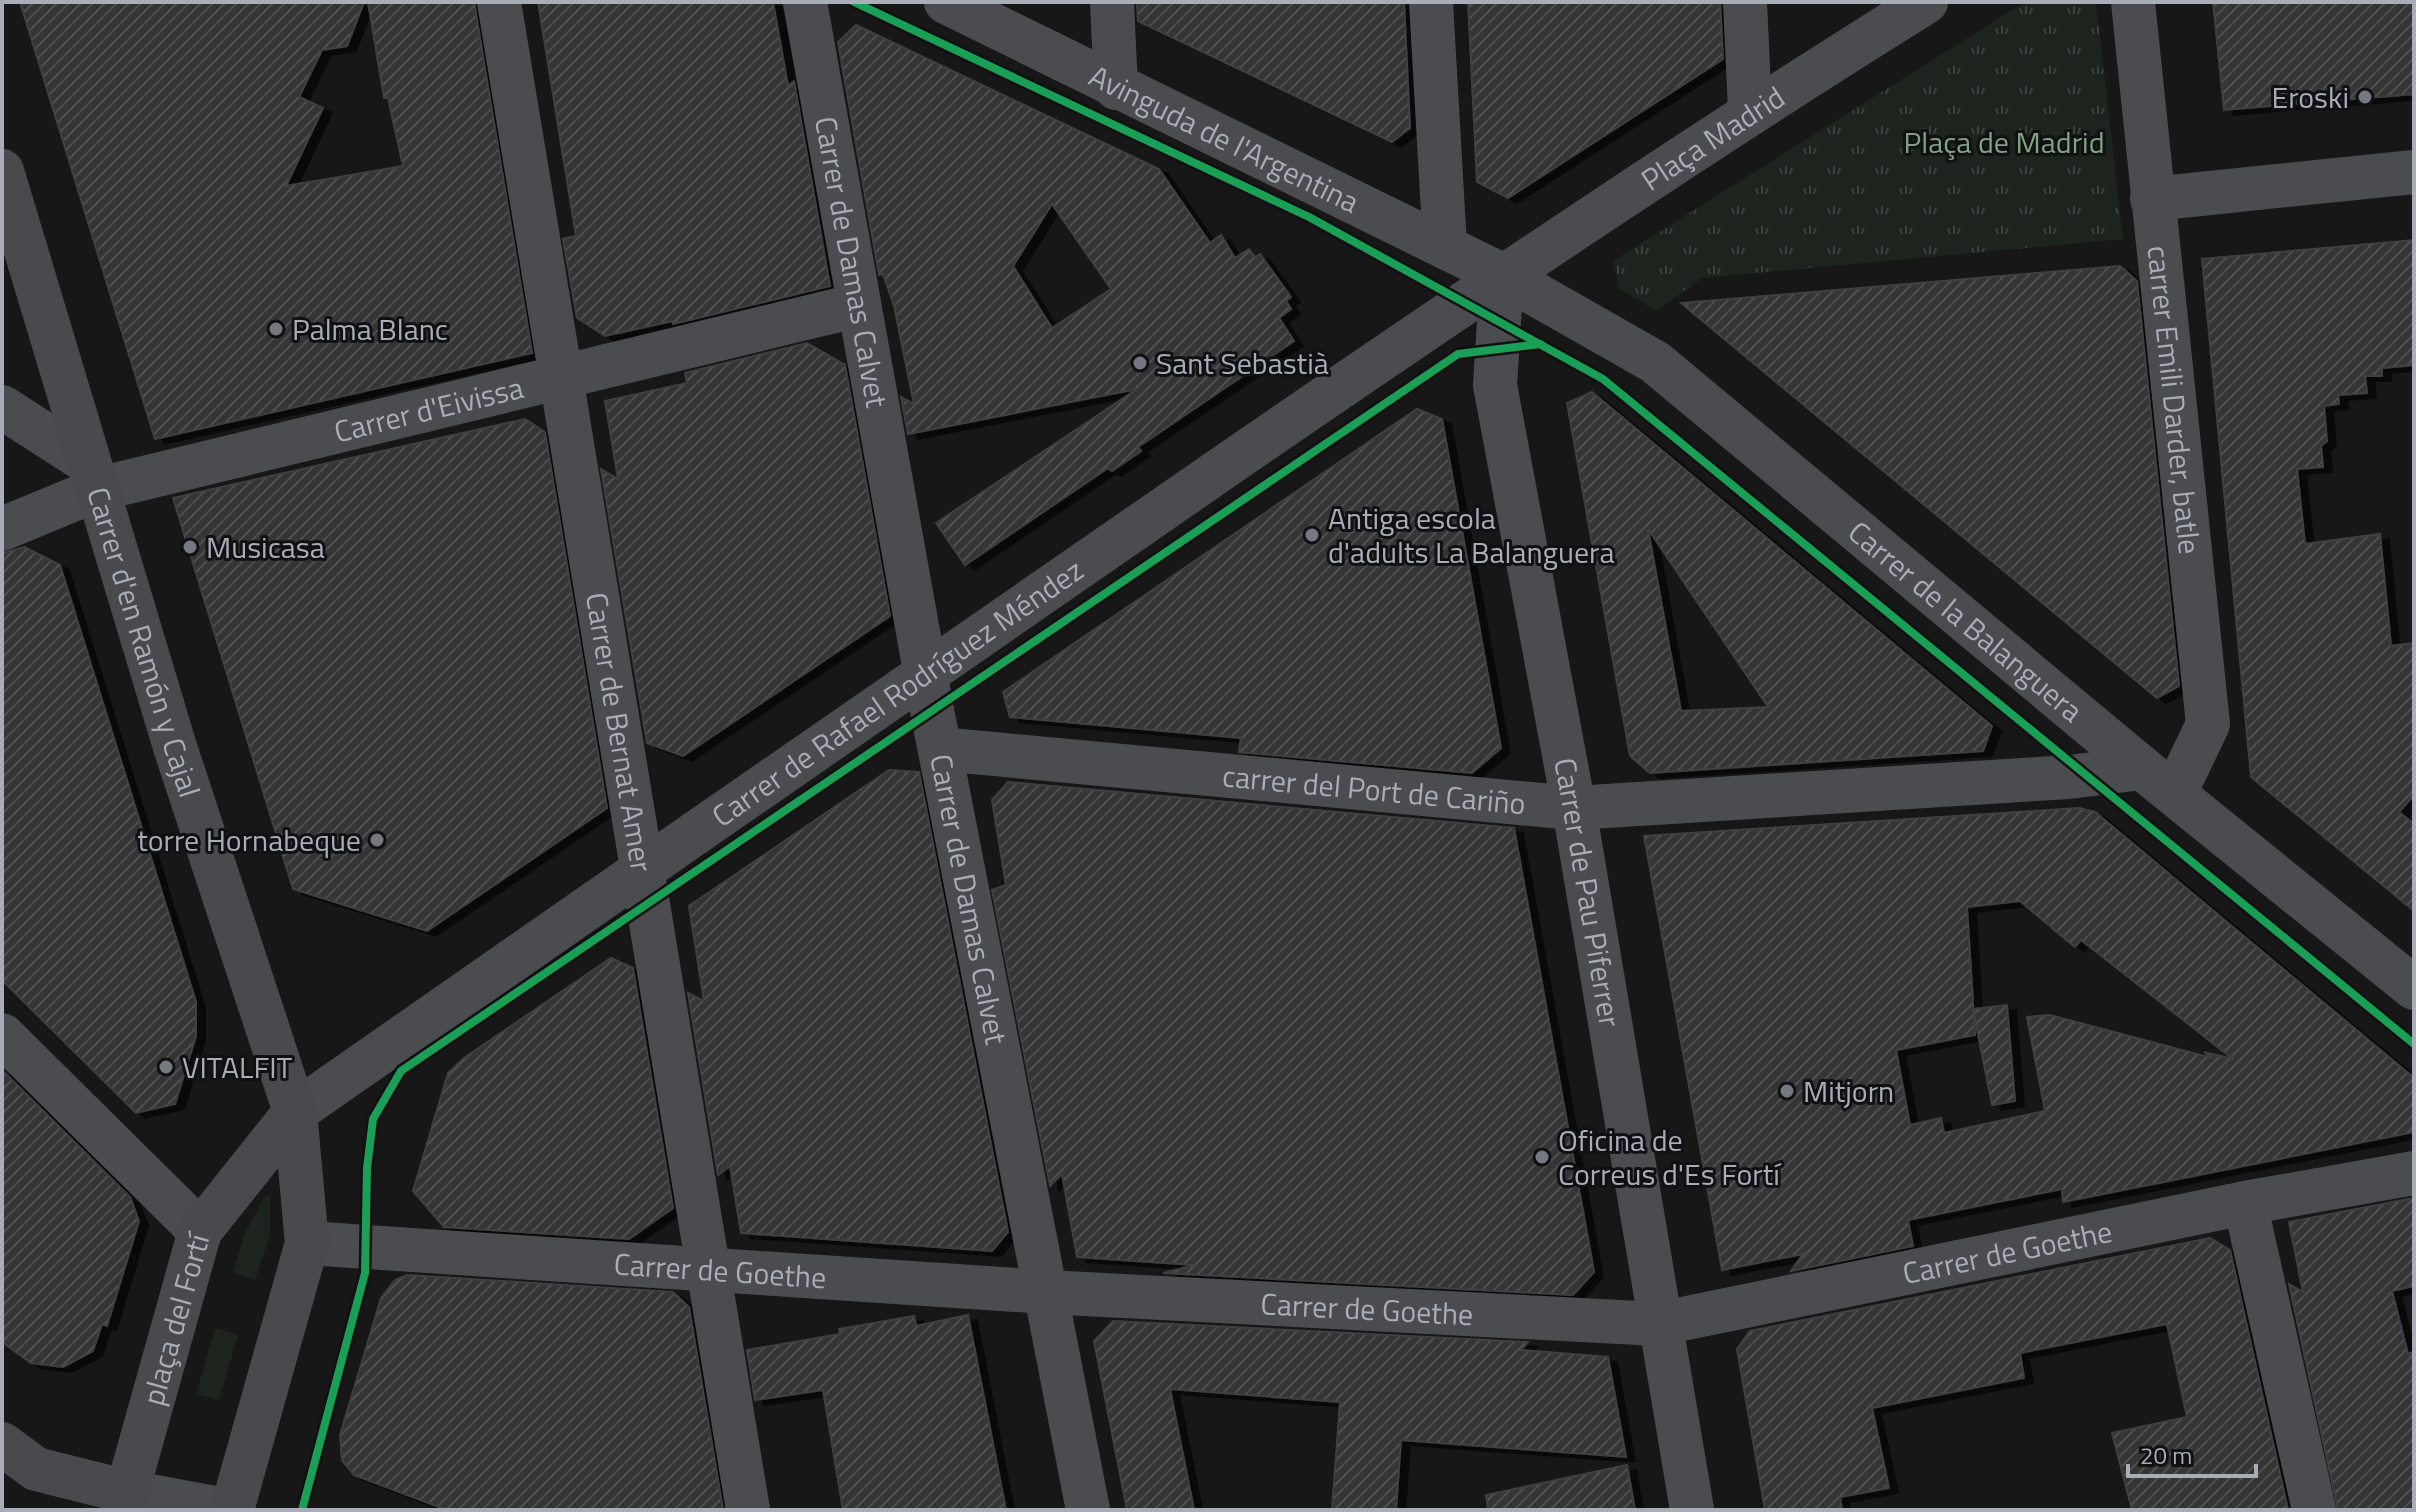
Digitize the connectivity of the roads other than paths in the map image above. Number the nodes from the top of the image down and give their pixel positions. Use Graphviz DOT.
graph roads {
  1 [pos="499,2"];
  2 [pos="805,2"];
  3 [pos="946,2"];
  4 [pos="1112,2"];
  5 [pos="1431,2"];
  6 [pos="1745,2"];
  7 [pos="1926,2"];
  8 [pos="2133,2"];
  9 [pos="1116,88"];
  10 [pos="1750,111"];
  11 [pos="2,171"];
  12 [pos="2414,172"];
  13 [pos="2152,199"];
  14 [pos="1445,247"];
  15 [pos="1502,275"];
  16 [pos="859,305"];
  17 [pos="560,377"];
  18 [pos="2,407"];
  19 [pos="94,476"];
  20 [pos="2,529"];
  21 [pos="925,671"];
  22 [pos="940,749"];
  23 [pos="2159,780"];
  24 [pos="1574,808"];
  25 [pos="640,871"];
  26 [pos="2414,988"];
  27 [pos="2,1035"];
  28 [pos="295,1112"];
  29 [pos="2414,1173"];
  30 [pos="2245,1203"];
  31 [pos="200,1231"];
  32 [pos="307,1243"];
  33 [pos="710,1269"];
  34 [pos="1046,1292"];
  35 [pos="1658,1324"];
  36 [pos="2,1444"];
  37 [pos="125,1501"];
  38 [pos="225,1510"];
  39 [pos="232,1510"];
  40 [pos="748,1510"];
  41 [pos="1088,1510"];
  42 [pos="1692,1510"];
  43 [pos="2314,1510"];
  1 -- 17 [label="street, Carrer de Bernat Amer"];
  2 -- 16 [label="street, Carrer de Damas Calvet"];
  3 -- 9 [label="street, Avinguda de l'Argentina"];
  4 -- 9 [label="street"];
  5 -- 14 [label="street"];
  6 -- 10 [label="street"];
  7 -- 10 [label="street, Plaça Madrid"];
  8 -- 13 [label="street, carrer Emili Darder, batle"];
  9 -- 14 [label="street, Avinguda de l'Argentina"];
  10 -- 15 [label="street, Plaça Madrid"];
  11 -- 19 [label="main road, Carrer d'en Ramón y Cajal"];
  12 -- 13 [label="street"];
  13 -- 23 [label="street, carrer Emili Darder, batle"];
  14 -- 15 [label="street, Avinguda de l'Argentina"];
  15 -- 21 [label="street, Carrer de Rafael Rodríguez Méndez"];
  15 -- 23 [label="street, Carrer de la Balanguera"];
  15 -- 24 [label="street, Carrer de Pau Piferrer"];
  16 -- 17 [label="street, Carrer d'Eivissa"];
  16 -- 21 [label="street, Carrer de Damas Calvet"];
  17 -- 19 [label="street, Carrer d'Eivissa"];
  17 -- 25 [label="street, Carrer de Bernat Amer"];
  18 -- 19 [label="street"];
  19 -- 20 [label="street, Carrer d'Eivissa"];
  19 -- 28 [label="main road, Carrer d'en Ramón y Cajal"];
  21 -- 22 [label="street, Carrer de Damas Calvet"];
  21 -- 25 [label="street, Carrer de Rafael Rodríguez Méndez"];
  22 -- 24 [label="street, carrer del Port de Cariño"];
  22 -- 34 [label="street, Carrer de Damas Calvet"];
  23 -- 24 [label="street, carrer del Port de Cariño"];
  23 -- 26 [label="street, Carrer de la Balanguera"];
  24 -- 35 [label="street, Carrer de Pau Piferrer"];
  25 -- 28 [label="street, Carrer de Rafael Rodríguez Méndez"];
  25 -- 33 [label="street, Carrer de Bernat Amer"];
  27 -- 31 [label="street"];
  28 -- 31 [label="main road, plaça del Fortí"];
  28 -- 32 [label="main road, Carrer d'en Ramón y Cajal"];
  29 -- 30 [label="street, Carrer de Goethe"];
  30 -- 35 [label="street, Carrer de Goethe"];
  30 -- 43 [label="street"];
  31 -- 37 [label="main road, plaça del Fortí"];
  32 -- 33 [label="street, Carrer de Goethe"];
  32 -- 39 [label="main road"];
  33 -- 34 [label="street, Carrer de Goethe"];
  33 -- 40 [label="street, Carrer de Bernat Amer"];
  34 -- 35 [label="street, Carrer de Goethe"];
  34 -- 41 [label="street, Carrer de Damas Calvet"];
  35 -- 42 [label="street, Carrer de Pau Piferrer"];
  36 -- 37 [label="main road"];
  37 -- 38 [label="street"];
}
